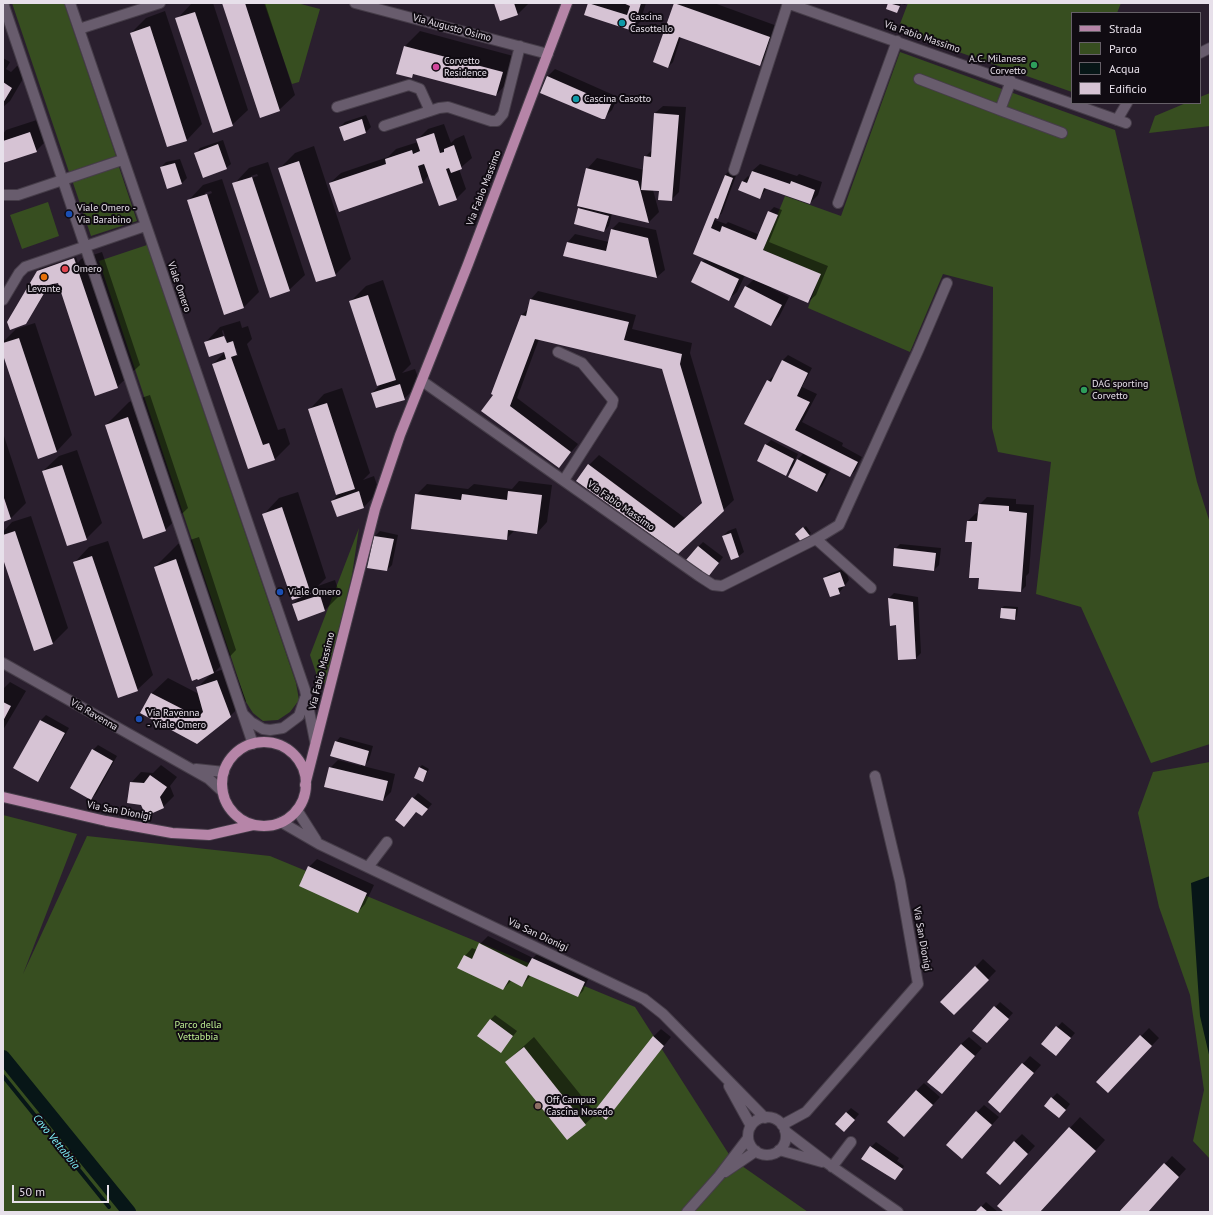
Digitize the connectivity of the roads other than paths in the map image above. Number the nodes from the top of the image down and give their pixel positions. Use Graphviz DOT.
graph roads {
  1 [pos="3,3"];
  2 [pos="70,3"];
  3 [pos="160,3"];
  4 [pos="355,3"];
  5 [pos="567,3"];
  6 [pos="788,3"];
  7 [pos="79,29"];
  8 [pos="897,40"];
  9 [pos="520,46"];
  10 [pos="1210,48"];
  11 [pos="1201,52"];
  12 [pos="548,54"];
  13 [pos="919,79"];
  14 [pos="1011,81"];
  15 [pos="1127,104"];
  16 [pos="338,107"];
  17 [pos="1000,110"];
  18 [pos="430,111"];
  19 [pos="384,126"];
  20 [pos="1062,133"];
  21 [pos="122,160"];
  22 [pos="734,170"];
  23 [pos="62,180"];
  24 [pos="3,195"];
  25 [pos="838,204"];
  26 [pos="145,226"];
  27 [pos="85,246"];
  28 [pos="947,283"];
  29 [pos="3,300"];
  30 [pos="558,352"];
  31 [pos="422,380"];
  32 [pos="564,480"];
  33 [pos="816,539"];
  34 [pos="871,588"];
  35 [pos="3,663"];
  36 [pos="305,696"];
  37 [pos="243,713"];
  38 [pos="316,743"];
  39 [pos="253,744"];
  40 [pos="186,767"];
  41 [pos="224,772"];
  42 [pos="875,776"];
  43 [pos="305,785"];
  44 [pos="223,792"];
  45 [pos="3,797"];
  46 [pos="297,810"];
  47 [pos="233,813"];
  48 [pos="281,822"];
  49 [pos="253,825"];
  50 [pos="231,829"];
  51 [pos="387,842"];
  52 [pos="319,844"];
  53 [pos="368,867"];
  54 [pos="726,1079"];
  55 [pos="765,1118"];
  56 [pos="751,1126"];
  57 [pos="784,1128"];
  58 [pos="748,1138"];
  59 [pos="852,1142"];
  60 [pos="779,1150"];
  61 [pos="756,1151"];
  62 [pos="830,1165"];
  63 [pos="719,1176"];
  64 [pos="687,1212"];
  65 [pos="898,1212"];
  1 -- 23 [label="street"];
  2 -- 7 [label="street, Viale Omero"];
  3 -- 7 [label="street"];
  4 -- 9 [label="street, Via Augusto Osimo"];
  5 -- 12 [label="main road, Via Fabio Massimo"];
  6 -- 8 [label="street, Via Fabio Massimo"];
  6 -- 22 [label="street"];
  7 -- 21 [label="street, Viale Omero"];
  8 -- 14 [label="street, Via Fabio Massimo"];
  8 -- 25 [label="street"];
  9 -- 12 [label="street, Via Augusto Osimo"];
  9 -- 18 [label="street"];
  10 -- 11 [label="street"];
  12 -- 31 [label="main road, Via Fabio Massimo"];
  13 -- 17 [label="street"];
  14 -- 15 [label="street, Via Fabio Massimo"];
  14 -- 17 [label="street"];
  16 -- 18 [label="street"];
  17 -- 20 [label="street"];
  18 -- 19 [label="street"];
  21 -- 23 [label="street"];
  21 -- 26 [label="street, Viale Omero"];
  23 -- 24 [label="street"];
  23 -- 27 [label="street"];
  26 -- 27 [label="street"];
  26 -- 36 [label="street, Viale Omero"];
  27 -- 29 [label="street"];
  27 -- 37 [label="street"];
  28 -- 33 [label="street, Via Fabio Massimo"];
  30 -- 32 [label="street"];
  31 -- 32 [label="street, Via Fabio Massimo"];
  31 -- 38 [label="main road, Via Fabio Massimo"];
  32 -- 33 [label="street, Via Fabio Massimo"];
  33 -- 34 [label="street"];
  35 -- 40 [label="street, Via Ravenna"];
  36 -- 37 [label="street"];
  36 -- 38 [label="street, Viale Omero"];
  37 -- 39 [label="street"];
  38 -- 43 [label="main road, Via Fabio Massimo"];
  39 -- 41 [label="main road"];
  39 -- 43 [label="main road"];
  40 -- 41 [label="street, Via Ravenna"];
  40 -- 44 [label="street, Via Ravenna"];
  41 -- 44 [label="main road"];
  42 -- 57 [label="street, Via San Dionigi"];
  43 -- 46 [label="main road"];
  44 -- 47 [label="main road"];
  45 -- 50 [label="main road, Via San Dionigi"];
  46 -- 48 [label="main road"];
  46 -- 52 [label="street, Via San Dionigi"];
  47 -- 49 [label="main road"];
  47 -- 50 [label="main road"];
  48 -- 49 [label="main road"];
  48 -- 52 [label="street, Via San Dionigi"];
  49 -- 50 [label="main road, Via San Dionigi"];
  51 -- 53 [label="street"];
  52 -- 53 [label="street, Via San Dionigi"];
  53 -- 54 [label="street, Via San Dionigi"];
  54 -- 55 [label="street, Via San Dionigi"];
  54 -- 56 [label="street, Via San Dionigi"];
  55 -- 56 [label="street"];
  55 -- 57 [label="street, Via San Dionigi"];
  56 -- 58 [label="street"];
  57 -- 60 [label="street"];
  57 -- 62 [label="street, Via San Dionigi"];
  58 -- 61 [label="street"];
  58 -- 63 [label="street"];
  59 -- 62 [label="street"];
  60 -- 61 [label="street, Via San Dionigi"];
  60 -- 62 [label="street, Via San Dionigi"];
  61 -- 63 [label="street"];
  62 -- 65 [label="street, Via San Dionigi"];
  63 -- 64 [label="street"];
}
